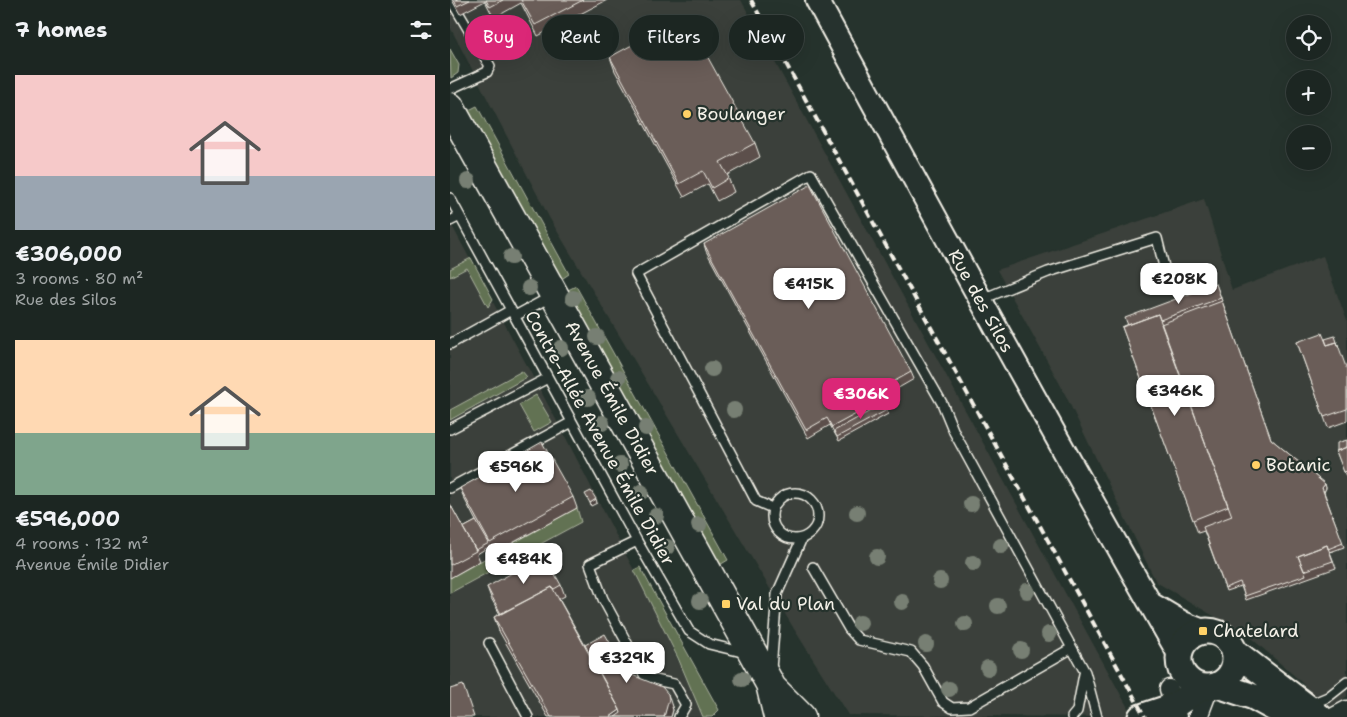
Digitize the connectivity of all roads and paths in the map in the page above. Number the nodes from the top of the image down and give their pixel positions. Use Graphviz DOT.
graph roads {
  1 [pos="451,0"];
  2 [pos="817,0"];
  3 [pos="450,89"];
  4 [pos="453,118"];
  5 [pos="450,198"];
  6 [pos="460,216"];
  7 [pos="450,221"];
  8 [pos="1167,279"];
  9 [pos="555,295"];
  10 [pos="980,300"];
  11 [pos="513,313"];
  12 [pos="450,344"];
  13 [pos="548,378"];
  14 [pos="572,422"];
  15 [pos="450,429"];
  16 [pos="450,488"];
  17 [pos="772,508"];
  18 [pos="802,538"];
  19 [pos="637,541"];
  20 [pos="813,566"];
  21 [pos="1147,601"];
  22 [pos="1203,630"];
  23 [pos="489,643"];
  24 [pos="1072,648"];
  25 [pos="1235,652"];
  26 [pos="754,655"];
  27 [pos="1085,672"];
  28 [pos="1347,682"];
  29 [pos="771,687"];
  30 [pos="1210,687"];
  31 [pos="1168,695"];
  32 [pos="1347,710"];
  33 [pos="1306,713"];
  34 [pos="528,717"];
  35 [pos="679,717"];
  36 [pos="778,717"];
  37 [pos="801,717"];
  38 [pos="1072,717"];
  39 [pos="1097,717"];
  40 [pos="1198,717"];
  41 [pos="1334,717"];
  1 -- 3 [label="lane"];
  2 -- 10 [label="street, Rue des Silos"];
  4 -- 9 [label="main road, Avenue Émile Didier"];
  5 -- 6 [label="lane, Contre-Allée Avenue Émile Didier"];
  6 -- 7 [label="lane"];
  6 -- 11 [label="lane, Contre-Allée Avenue Émile Didier"];
  8 -- 10 [label="lane"];
  9 -- 11 [label="lane"];
  9 -- 26 [label="main road, Avenue Émile Didier"];
  10 -- 21 [label="street, Rue des Silos"];
  11 -- 12 [label="lane"];
  11 -- 13 [label="lane, Contre-Allée Avenue Émile Didier"];
  13 -- 14 [label="lane, Contre-Allée Avenue Émile Didier"];
  13 -- 15 [label="lane"];
  14 -- 16 [label="lane"];
  14 -- 19 [label="lane, Contre-Allée Avenue Émile Didier"];
  17 -- 18 [label="lane"];
  17 -- 18 [label="lane"];
  17 -- 24 [label="lane"];
  18 -- 29 [label="lane"];
  19 -- 26 [label="lane, Contre-Allée Avenue Émile Didier"];
  19 -- 35 [label="lane"];
  20 -- 24 [label="lane"];
  21 -- 22 [label="street, Rue des Silos"];
  21 -- 31 [label="street, Rue des Silos"];
  22 -- 25 [label="main road"];
  22 -- 31 [label="main road"];
  23 -- 34 [label="lane"];
  24 -- 27 [label="lane"];
  25 -- 30 [label="main road"];
  25 -- 33 [label="main road"];
  26 -- 29 [label="main road, Avenue Émile Didier"];
  27 -- 38 [label="lane"];
  27 -- 39 [label="lane"];
  28 -- 33 [label="lane"];
  29 -- 36 [label="main road, Avenue Émile Didier"];
  29 -- 37 [label="main road, Avenue Émile Didier"];
  30 -- 31 [label="main road"];
  30 -- 33 [label="main road"];
  30 -- 40 [label="street"];
  32 -- 41 [label="street"];
}
